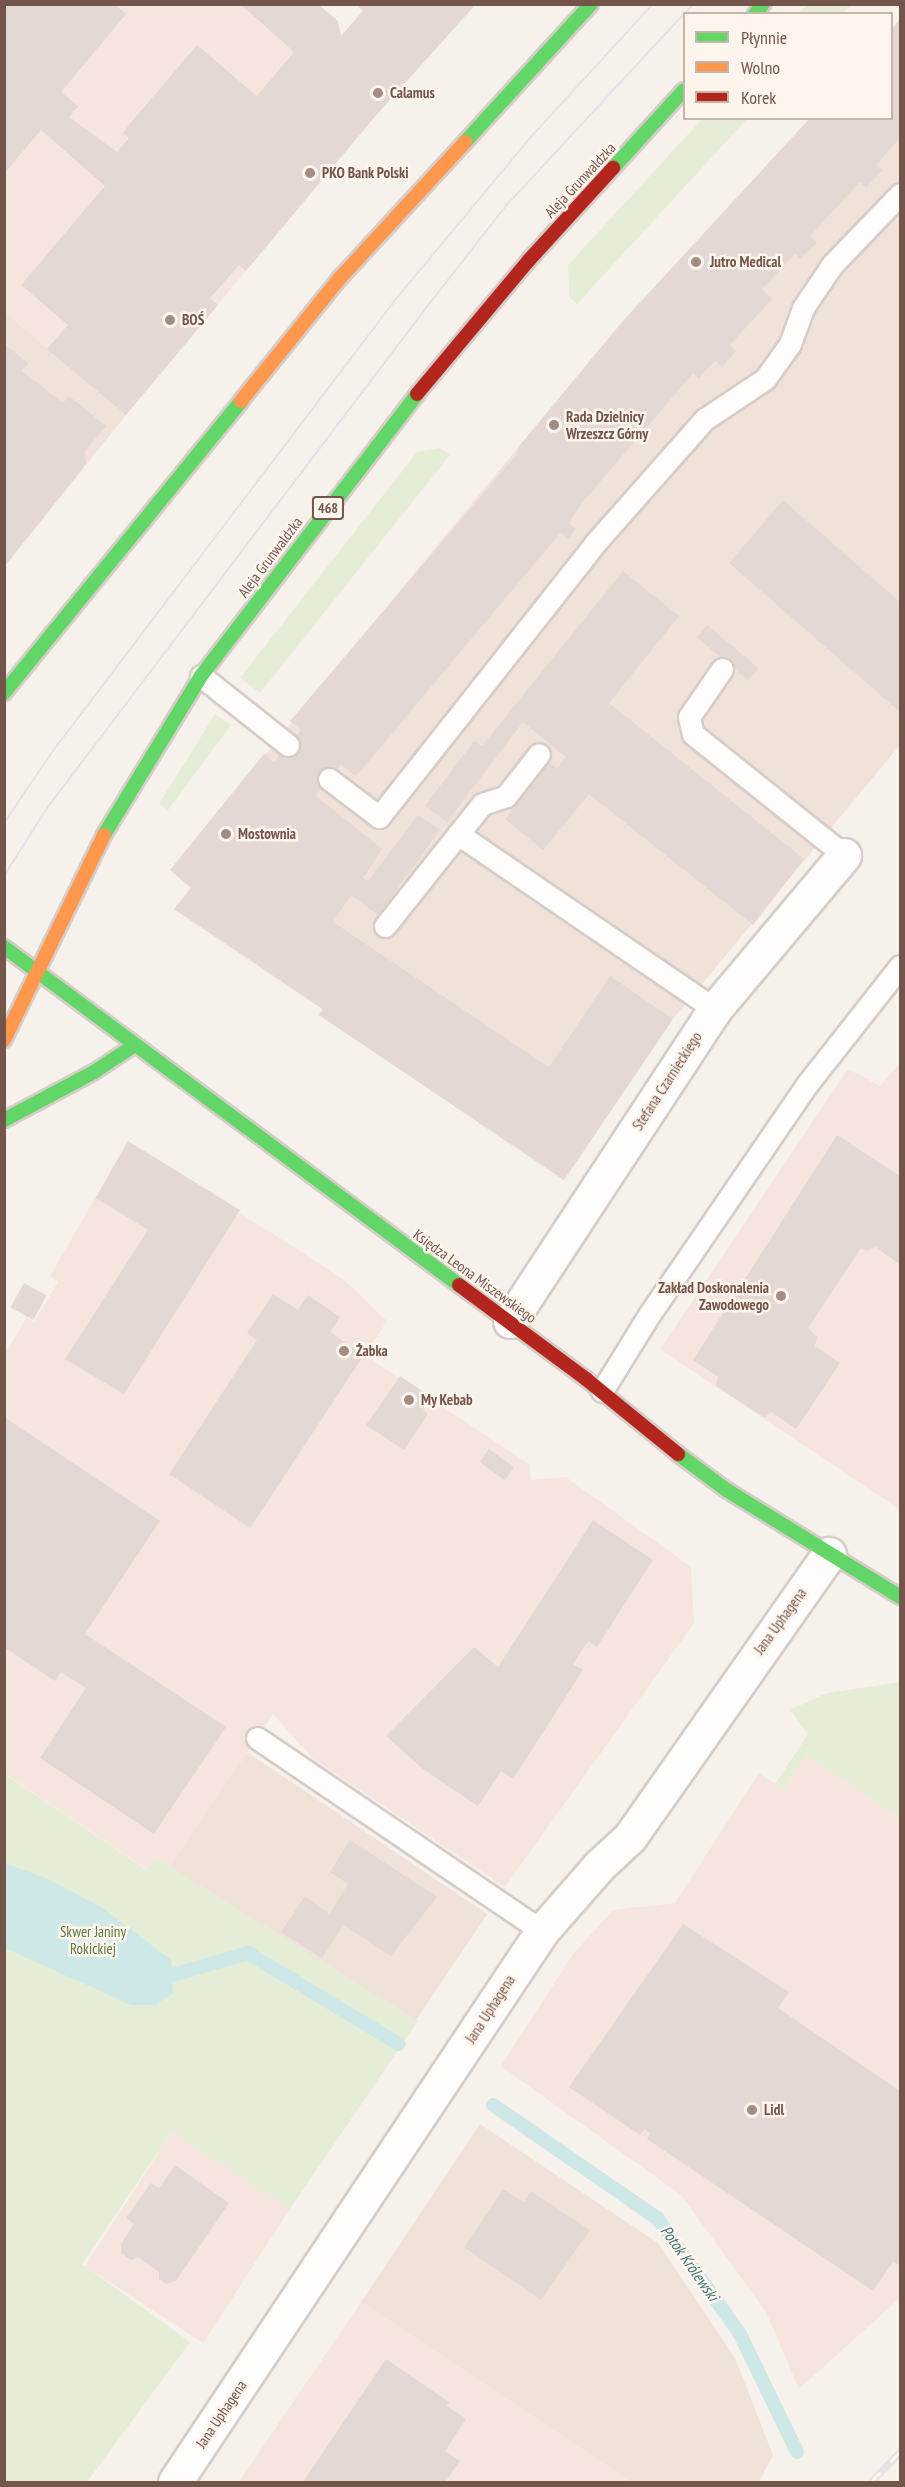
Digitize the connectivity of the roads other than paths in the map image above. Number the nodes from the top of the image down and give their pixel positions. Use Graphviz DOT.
graph roads {
  1 [pos="591,4"];
  2 [pos="683,91"];
  3 [pos="900,194"];
  4 [pos="722,669"];
  5 [pos="201,676"];
  6 [pos="4,693"];
  7 [pos="288,745"];
  8 [pos="539,754"];
  9 [pos="329,779"];
  10 [pos="458,834"];
  11 [pos="844,855"];
  12 [pos="385,926"];
  13 [pos="4,947"];
  14 [pos="900,966"];
  15 [pos="37,971"];
  16 [pos="716,1009"];
  17 [pos="4,1040"];
  18 [pos="135,1045"];
  19 [pos="4,1120"];
  20 [pos="510,1321"];
  21 [pos="602,1390"];
  22 [pos="828,1554"];
  23 [pos="900,1597"];
  24 [pos="256,1738"];
  25 [pos="542,1930"];
  26 [pos="175,2482"];
  1 -- 6 [label="main road"];
  2 -- 5 [label="main road, Aleja Grunwaldzka / 468"];
  3 -- 9 [label="lane"];
  4 -- 11 [label="lane"];
  5 -- 7 [label="lane"];
  5 -- 15 [label="main road, Aleja Grunwaldzka / 468"];
  8 -- 10 [label="lane"];
  10 -- 12 [label="lane"];
  10 -- 16 [label="lane"];
  11 -- 16 [label="street, Stefana Czarnieckiego"];
  13 -- 15 [label="main road, Księdza Leona Miszewskiego"];
  14 -- 21 [label="lane"];
  15 -- 17 [label="main road, Aleja Grunwaldzka / 468"];
  15 -- 18 [label="main road, Księdza Leona Miszewskiego"];
  16 -- 20 [label="street, Stefana Czarnieckiego"];
  18 -- 19 [label="main road"];
  18 -- 20 [label="main road, Księdza Leona Miszewskiego"];
  20 -- 21 [label="main road, Księdza Leona Miszewskiego"];
  21 -- 22 [label="main road, Księdza Leona Miszewskiego"];
  22 -- 23 [label="main road, Księdza Leona Miszewskiego"];
  22 -- 25 [label="street, Jana Uphagena"];
  24 -- 25 [label="lane"];
  25 -- 26 [label="street, Jana Uphagena"];
}
